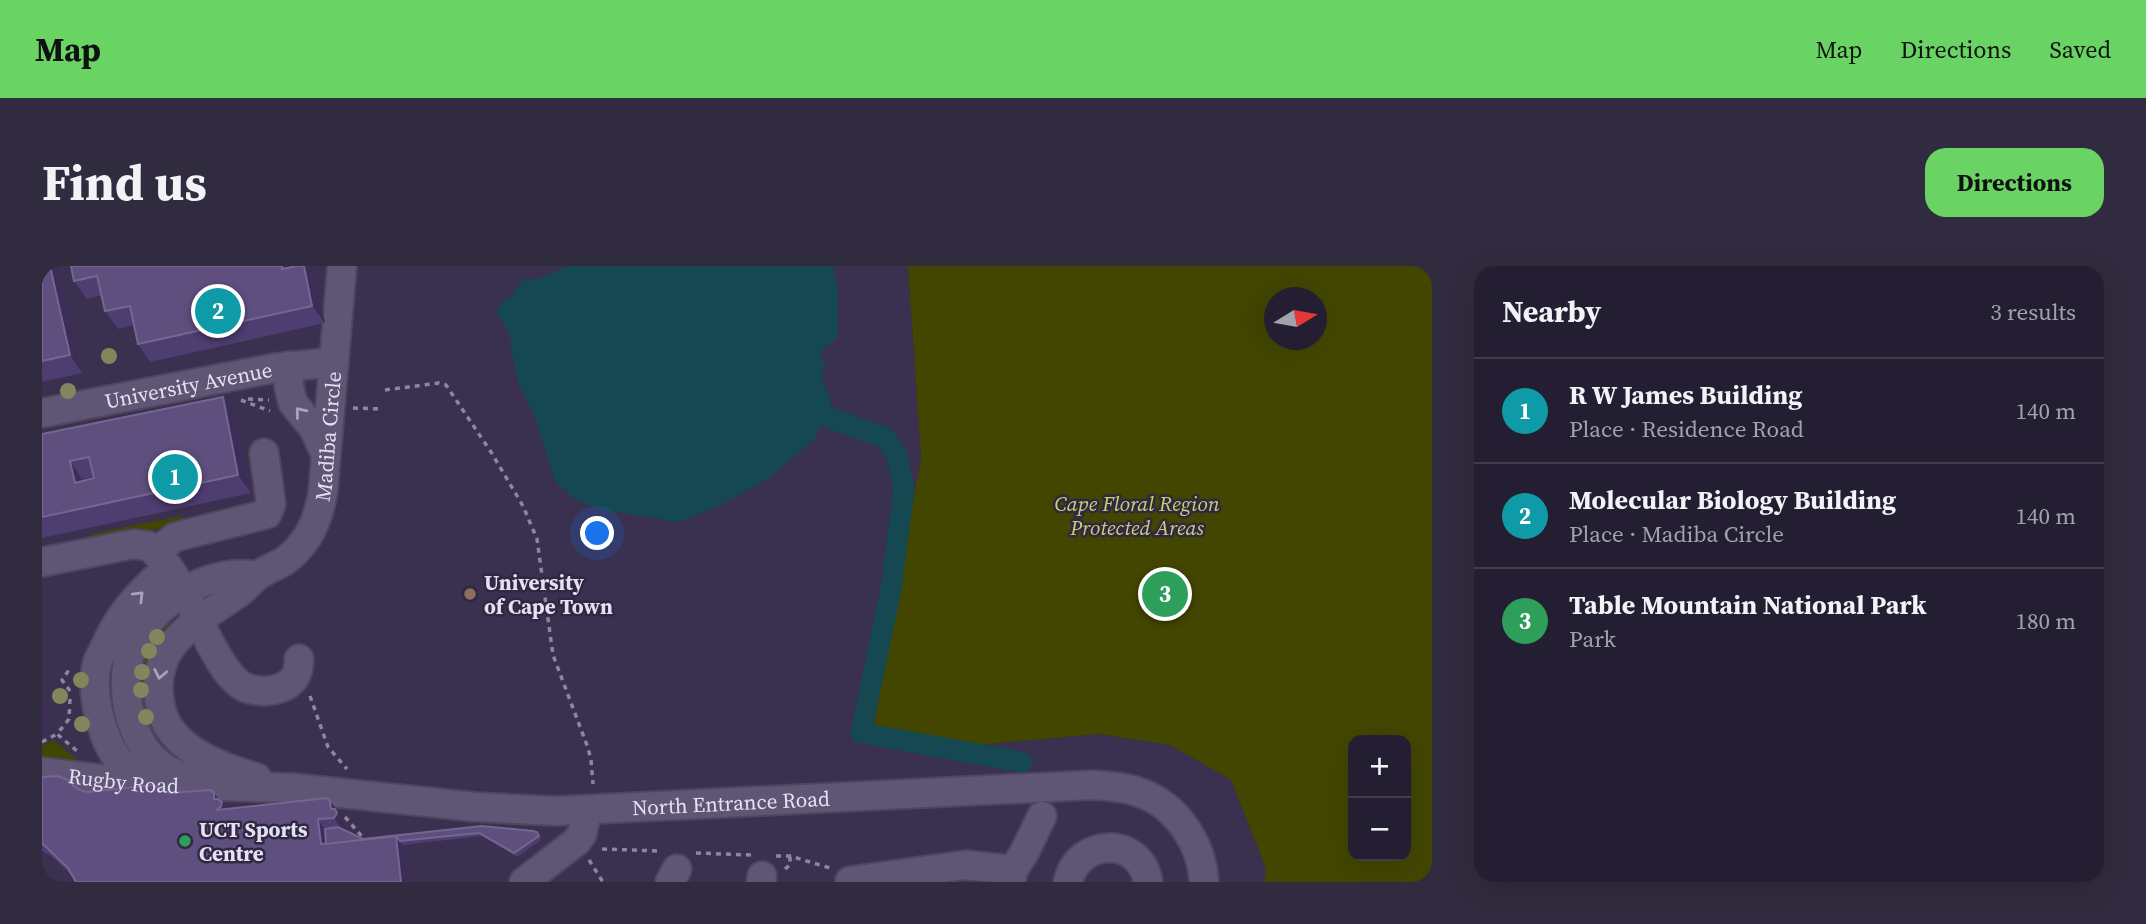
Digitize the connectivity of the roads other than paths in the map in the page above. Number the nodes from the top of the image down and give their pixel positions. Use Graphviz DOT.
graph roads {
  1 [pos="342,266"];
  2 [pos="334,362"];
  3 [pos="288,366"];
  4 [pos="42,413"];
  5 [pos="264,453"];
  6 [pos="326,455"];
  7 [pos="156,552"];
  8 [pos="42,562"];
  9 [pos="256,576"];
  10 [pos="180,587"];
  11 [pos="198,620"];
  12 [pos="298,666"];
  13 [pos="166,724"];
  14 [pos="42,772"];
  15 [pos="149,773"];
  16 [pos="205,785"];
  17 [pos="293,788"];
  18 [pos="587,810"];
  19 [pos="1042,816"];
  20 [pos="966,873"];
  21 [pos="1012,876"];
  22 [pos="850,881"];
  23 [pos="524,882"];
  24 [pos="1068,882"];
  25 [pos="1148,882"];
  26 [pos="1204,882"];
  1 -- 2 [label="street, Madiba Circle"];
  2 -- 3 [label="street, University Avenue"];
  2 -- 6 [label="street, Madiba Circle"];
  3 -- 4 [label="street, University Avenue"];
  6 -- 3 [label="street, one-way"];
  5 -- 7 [label="street"];
  6 -- 9 [label="street, Madiba Circle"];
  7 -- 8 [label="street"];
  7 -- 10 [label="street"];
  9 -- 10 [label="street, Madiba Circle"];
  9 -- 11 [label="street, Madiba Circle"];
  10 -- 11 [label="street"];
  15 -- 10 [label="street, Madiba Circle, one-way"];
  11 -- 12 [label="street"];
  11 -- 13 [label="street, Madiba Circle, one-way"];
  13 -- 15 [label="street, Madiba Circle"];
  13 -- 17 [label="street"];
  14 -- 15 [label="street, Rugby Road"];
  15 -- 16 [label="street, Rugby Road"];
  16 -- 17 [label="street, North Entrance Road"];
  17 -- 18 [label="street, North Entrance Road"];
  18 -- 23 [label="street"];
  18 -- 26 [label="street, North Entrance Road"];
  19 -- 21 [label="street"];
  20 -- 21 [label="street"];
  20 -- 22 [label="street"];
  24 -- 25 [label="street"];
}
